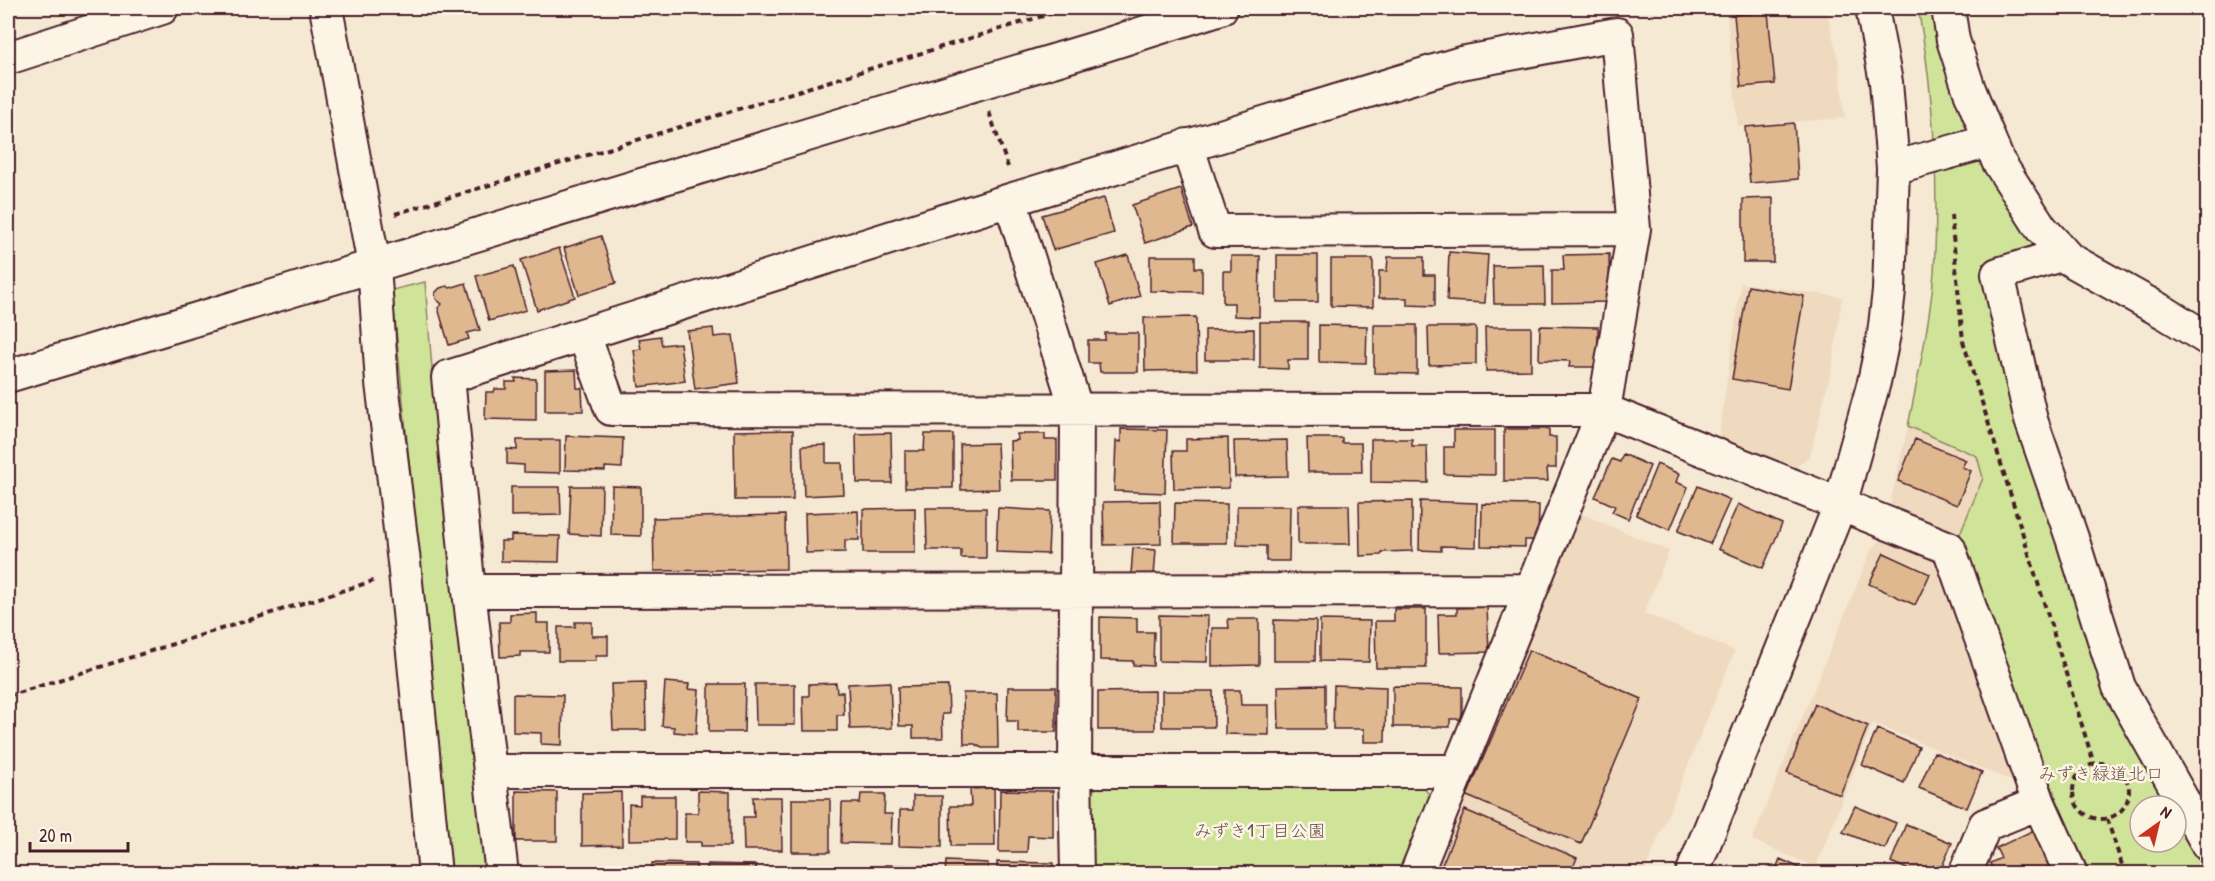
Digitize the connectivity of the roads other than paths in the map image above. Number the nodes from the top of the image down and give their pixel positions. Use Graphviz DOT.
graph roads {
  1 [pos="162,8"];
  2 [pos="326,8"];
  3 [pos="1221,8"];
  4 [pos="1872,8"];
  5 [pos="1948,8"];
  6 [pos="8,58"];
  7 [pos="1990,141"];
  8 [pos="1187,145"];
  9 [pos="1893,168"];
  10 [pos="1014,198"];
  11 [pos="1634,228"];
  12 [pos="2064,254"];
  13 [pos="374,265"];
  14 [pos="584,335"];
  15 [pos="2208,339"];
  16 [pos="8,376"];
  17 [pos="1604,410"];
  18 [pos="1077,411"];
  19 [pos="1840,505"];
  20 [pos="1531,590"];
  21 [pos="468,591"];
  22 [pos="1075,592"];
  23 [pos="490,771"];
  24 [pos="1075,771"];
  25 [pos="1457,771"];
  26 [pos="2039,803"];
  27 [pos="2208,845"];
  28 [pos="435,873"];
  29 [pos="502,873"];
  30 [pos="1077,873"];
  31 [pos="1416,873"];
  32 [pos="1692,873"];
  33 [pos="1965,873"];
  34 [pos="2072,873"];
  1 -- 6 [label="street"];
  2 -- 13 [label="street"];
  3 -- 13 [label="street"];
  4 -- 9 [label="street"];
  5 -- 7 [label="street"];
  7 -- 9 [label="street"];
  7 -- 12 [label="street"];
  8 -- 10 [label="street"];
  8 -- 11 [label="street"];
  8 -- 11 [label="street"];
  9 -- 19 [label="street"];
  10 -- 14 [label="street"];
  10 -- 18 [label="street"];
  11 -- 17 [label="street"];
  12 -- 15 [label="street"];
  12 -- 27 [label="street"];
  13 -- 16 [label="street"];
  13 -- 28 [label="street"];
  14 -- 18 [label="street"];
  14 -- 21 [label="street"];
  17 -- 18 [label="street"];
  17 -- 19 [label="street"];
  17 -- 20 [label="street"];
  18 -- 22 [label="street"];
  19 -- 26 [label="street"];
  19 -- 32 [label="street"];
  20 -- 22 [label="street"];
  20 -- 25 [label="street"];
  21 -- 22 [label="street"];
  21 -- 23 [label="street"];
  22 -- 24 [label="street"];
  23 -- 24 [label="street"];
  23 -- 29 [label="street"];
  24 -- 25 [label="street"];
  24 -- 30 [label="street"];
  25 -- 31 [label="street"];
  26 -- 33 [label="street"];
  26 -- 34 [label="street"];
}
